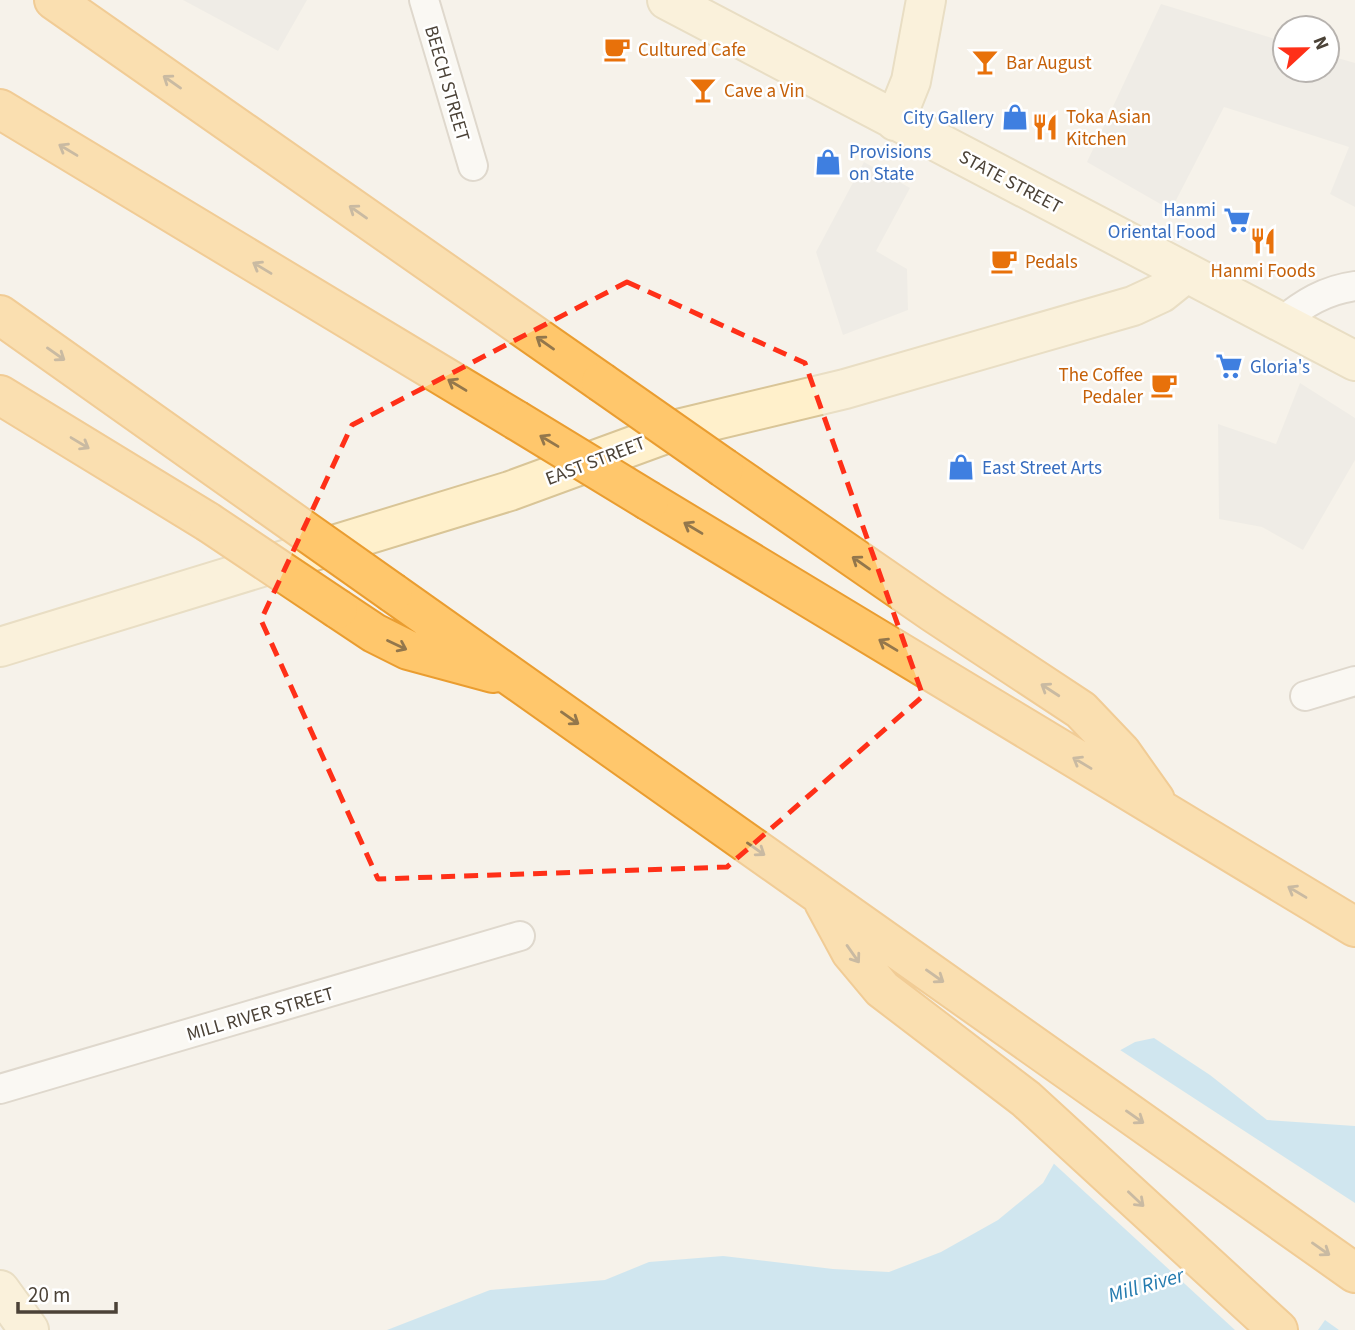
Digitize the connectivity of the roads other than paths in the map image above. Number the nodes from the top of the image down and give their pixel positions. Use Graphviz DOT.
graph roads {
  1 [pos="54,0"];
  2 [pos="424,0"];
  3 [pos="667,0"];
  4 [pos="926,0"];
  5 [pos="0,109"];
  6 [pos="895,121"];
  7 [pos="473,166"];
  8 [pos="1186,273"];
  9 [pos="1355,286"];
  10 [pos="0,315"];
  11 [pos="1281,322"];
  12 [pos="1355,361"];
  13 [pos="0,395"];
  14 [pos="0,647"];
  15 [pos="515,678"];
  16 [pos="1355,681"];
  17 [pos="1305,696"];
  18 [pos="1162,811"];
  19 [pos="820,894"];
  20 [pos="1355,927"];
  21 [pos="520,936"];
  22 [pos="0,1089"];
  23 [pos="1355,1273"];
  24 [pos="0,1290"];
  25 [pos="29,1330"];
  26 [pos="1278,1330"];
  18 -- 1 [label="highway, one-way, bridge"];
  2 -- 7 [label="street, BEECH STREET"];
  3 -- 6 [label="main road, STATE STREET"];
  4 -- 6 [label="main road"];
  18 -- 5 [label="highway, one-way, bridge"];
  6 -- 8 [label="main road, STATE STREET"];
  8 -- 11 [label="main road, STATE STREET"];
  8 -- 14 [label="main road, EAST STREET"];
  9 -- 11 [label="street"];
  10 -- 15 [label="highway, one-way, bridge"];
  11 -- 12 [label="main road, STATE STREET"];
  13 -- 15 [label="highway, one-way, bridge"];
  15 -- 19 [label="highway, one-way"];
  16 -- 17 [label="street"];
  20 -- 18 [label="highway, one-way"];
  19 -- 23 [label="highway, one-way"];
  19 -- 26 [label="highway, one-way"];
  21 -- 22 [label="street, MILL RIVER STREET"];
  24 -- 25 [label="main road"];
}
